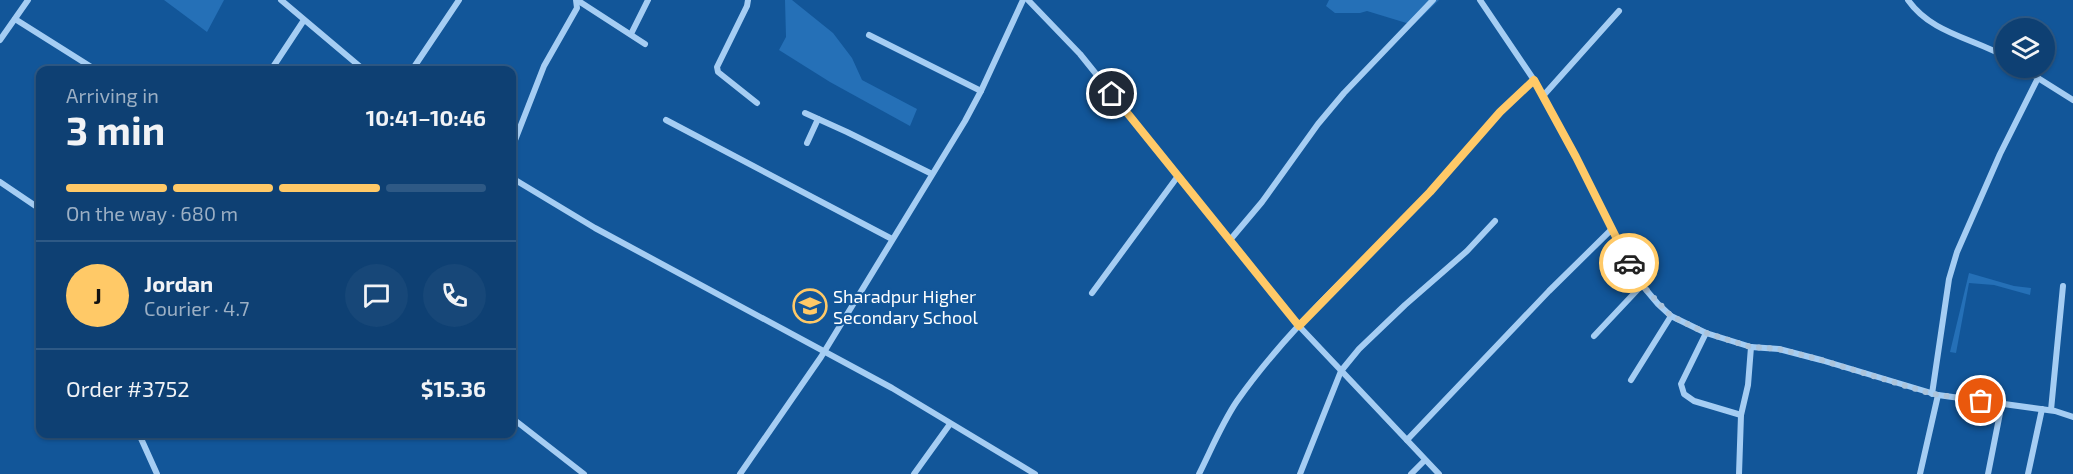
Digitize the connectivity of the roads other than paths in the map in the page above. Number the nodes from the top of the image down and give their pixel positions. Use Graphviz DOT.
graph roads {
  1 [pos="28,0"];
  2 [pos="281,0"];
  3 [pos="459,0"];
  4 [pos="576,0"];
  5 [pos="648,0"];
  6 [pos="748,0"];
  7 [pos="1023,0"];
  8 [pos="1028,0"];
  9 [pos="1433,0"];
  10 [pos="1480,0"];
  11 [pos="1908,0"];
  12 [pos="1619,11"];
  13 [pos="15,19"];
  14 [pos="304,20"];
  15 [pos="631,34"];
  16 [pos="869,35"];
  17 [pos="0,40"];
  18 [pos="645,44"];
  19 [pos="1995,51"];
  20 [pos="90,66"];
  21 [pos="274,66"];
  22 [pos="359,66"];
  23 [pos="415,66"];
  24 [pos="2038,78"];
  25 [pos="1534,80"];
  26 [pos="981,91"];
  27 [pos="1543,96"];
  28 [pos="2073,100"];
  29 [pos="757,103"];
  30 [pos="804,113"];
  31 [pos="818,119"];
  32 [pos="666,120"];
  33 [pos="516,138"];
  34 [pos="807,143"];
  35 [pos="932,174"];
  36 [pos="1178,176"];
  37 [pos="516,180"];
  38 [pos="0,182"];
  39 [pos="36,206"];
  40 [pos="1495,221"];
  41 [pos="1612,229"];
  42 [pos="892,239"];
  43 [pos="1230,240"];
  44 [pos="1642,285"];
  45 [pos="2063,286"];
  46 [pos="1092,293"];
  47 [pos="1671,316"];
  48 [pos="1299,326"];
  49 [pos="1706,333"];
  50 [pos="1594,336"];
  51 [pos="1751,347"];
  52 [pos="825,351"];
  53 [pos="1341,371"];
  54 [pos="1631,380"];
  55 [pos="1935,394"];
  56 [pos="2002,404"];
  57 [pos="2042,409"];
  58 [pos="2051,410"];
  59 [pos="1741,415"];
  60 [pos="2073,417"];
  61 [pos="516,421"];
  62 [pos="950,424"];
  63 [pos="141,438"];
  64 [pos="1407,440"];
  65 [pos="1425,460"];
  66 [pos="157,474"];
  67 [pos="584,474"];
  68 [pos="740,474"];
  69 [pos="914,474"];
  70 [pos="1035,474"];
  71 [pos="1199,474"];
  72 [pos="1300,474"];
  73 [pos="1411,474"];
  74 [pos="1439,474"];
  75 [pos="1739,474"];
  76 [pos="1920,474"];
  77 [pos="1988,474"];
  78 [pos="2028,474"];
  1 -- 13 [label="street"];
  2 -- 14 [label="street"];
  3 -- 23 [label="street"];
  4 -- 15 [label="street"];
  4 -- 33 [label="street"];
  5 -- 15 [label="street"];
  6 -- 29 [label="street"];
  7 -- 26 [label="street"];
  8 -- 36 [label="street"];
  9 -- 43 [label="street"];
  10 -- 25 [label="street"];
  11 -- 19 [label="street"];
  12 -- 27 [label="street"];
  13 -- 17 [label="street"];
  13 -- 20 [label="street"];
  14 -- 21 [label="street"];
  14 -- 22 [label="street"];
  15 -- 18 [label="street"];
  16 -- 26 [label="street"];
  24 -- 28 [label="street"];
  24 -- 55 [label="street"];
  25 -- 27 [label="street"];
  25 -- 48 [label="street"];
  26 -- 35 [label="street"];
  27 -- 41 [label="street"];
  30 -- 31 [label="street"];
  31 -- 34 [label="street"];
  31 -- 35 [label="street"];
  32 -- 42 [label="street"];
  35 -- 42 [label="street"];
  36 -- 43 [label="street"];
  36 -- 46 [label="street"];
  37 -- 52 [label="street"];
  38 -- 39 [label="street"];
  40 -- 53 [label="street"];
  41 -- 44 [label="street"];
  41 -- 64 [label="street"];
  42 -- 52 [label="street"];
  43 -- 48 [label="street"];
  44 -- 47 [label="street"];
  44 -- 50 [label="street"];
  45 -- 58 [label="street"];
  47 -- 49 [label="street"];
  47 -- 54 [label="street"];
  48 -- 53 [label="street"];
  48 -- 71 [label="street"];
  49 -- 51 [label="street"];
  49 -- 59 [label="street"];
  51 -- 55 [label="street"];
  51 -- 59 [label="street"];
  52 -- 62 [label="street"];
  52 -- 68 [label="street"];
  53 -- 64 [label="street"];
  53 -- 72 [label="street"];
  55 -- 56 [label="street"];
  55 -- 76 [label="street"];
  56 -- 57 [label="street"];
  56 -- 77 [label="street"];
  57 -- 58 [label="street"];
  57 -- 78 [label="street"];
  58 -- 60 [label="street"];
  59 -- 75 [label="street"];
  61 -- 67 [label="street"];
  62 -- 69 [label="street"];
  62 -- 70 [label="street"];
  63 -- 66 [label="street"];
  64 -- 65 [label="street"];
  65 -- 73 [label="street"];
  65 -- 74 [label="street"];
}
